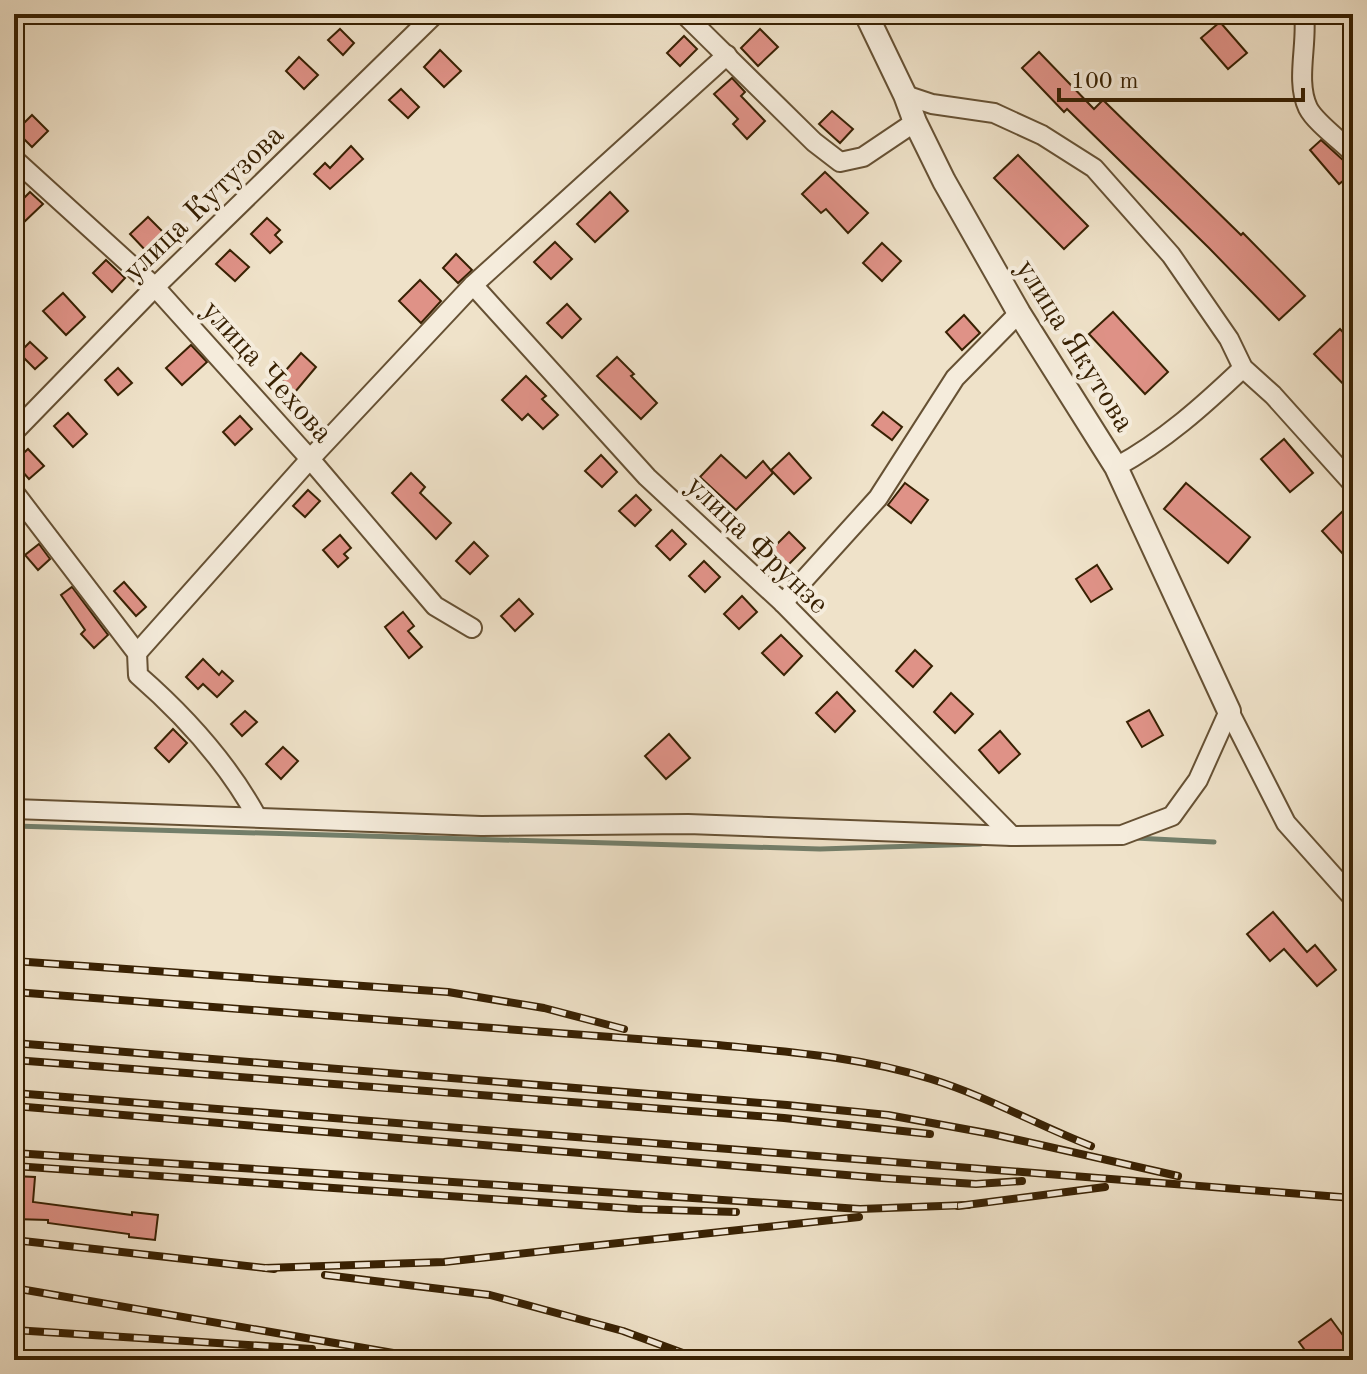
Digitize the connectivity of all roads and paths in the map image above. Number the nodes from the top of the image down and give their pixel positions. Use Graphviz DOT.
graph roads {
  1 [pos="435,14"];
  2 [pos="684,14"];
  3 [pos="866,14"];
  4 [pos="1304,14"];
  5 [pos="727,55"];
  6 [pos="905,95"];
  7 [pos="915,122"];
  8 [pos="1353,153"];
  9 [pos="14,159"];
  10 [pos="473,285"];
  11 [pos="155,287"];
  12 [pos="1019,313"];
  13 [pos="1243,368"];
  14 [pos="14,432"];
  15 [pos="310,459"];
  16 [pos="1116,467"];
  17 [pos="1353,484"];
  18 [pos="14,492"];
  19 [pos="783,603"];
  20 [pos="472,628"];
  21 [pos="137,653"];
  22 [pos="1229,711"];
  23 [pos="14,809"];
  24 [pos="257,817"];
  25 [pos="1012,836"];
  26 [pos="1353,898"];
  1 -- 11 [label="street, улица Кутузова"];
  2 -- 5 [label="street"];
  3 -- 6 [label="street, улица Якутова"];
  4 -- 8 [label="street"];
  5 -- 7 [label="street"];
  5 -- 10 [label="street"];
  6 -- 7 [label="street, улица Якутова"];
  6 -- 13 [label="street"];
  7 -- 12 [label="street, улица Якутова"];
  9 -- 11 [label="street, улица Чехова"];
  10 -- 15 [label="street"];
  10 -- 19 [label="street, улица Фрунзе"];
  11 -- 14 [label="street, улица Кутузова"];
  11 -- 15 [label="street, улица Чехова"];
  12 -- 16 [label="street, улица Якутова"];
  12 -- 19 [label="street"];
  13 -- 16 [label="street"];
  13 -- 17 [label="street"];
  15 -- 20 [label="street, улица Чехова"];
  15 -- 21 [label="street"];
  16 -- 22 [label="street, улица Якутова"];
  18 -- 21 [label="street"];
  19 -- 25 [label="street, улица Фрунзе"];
  21 -- 24 [label="street"];
  22 -- 25 [label="street"];
  22 -- 26 [label="street"];
  23 -- 24 [label="street"];
  24 -- 25 [label="street"];
}
